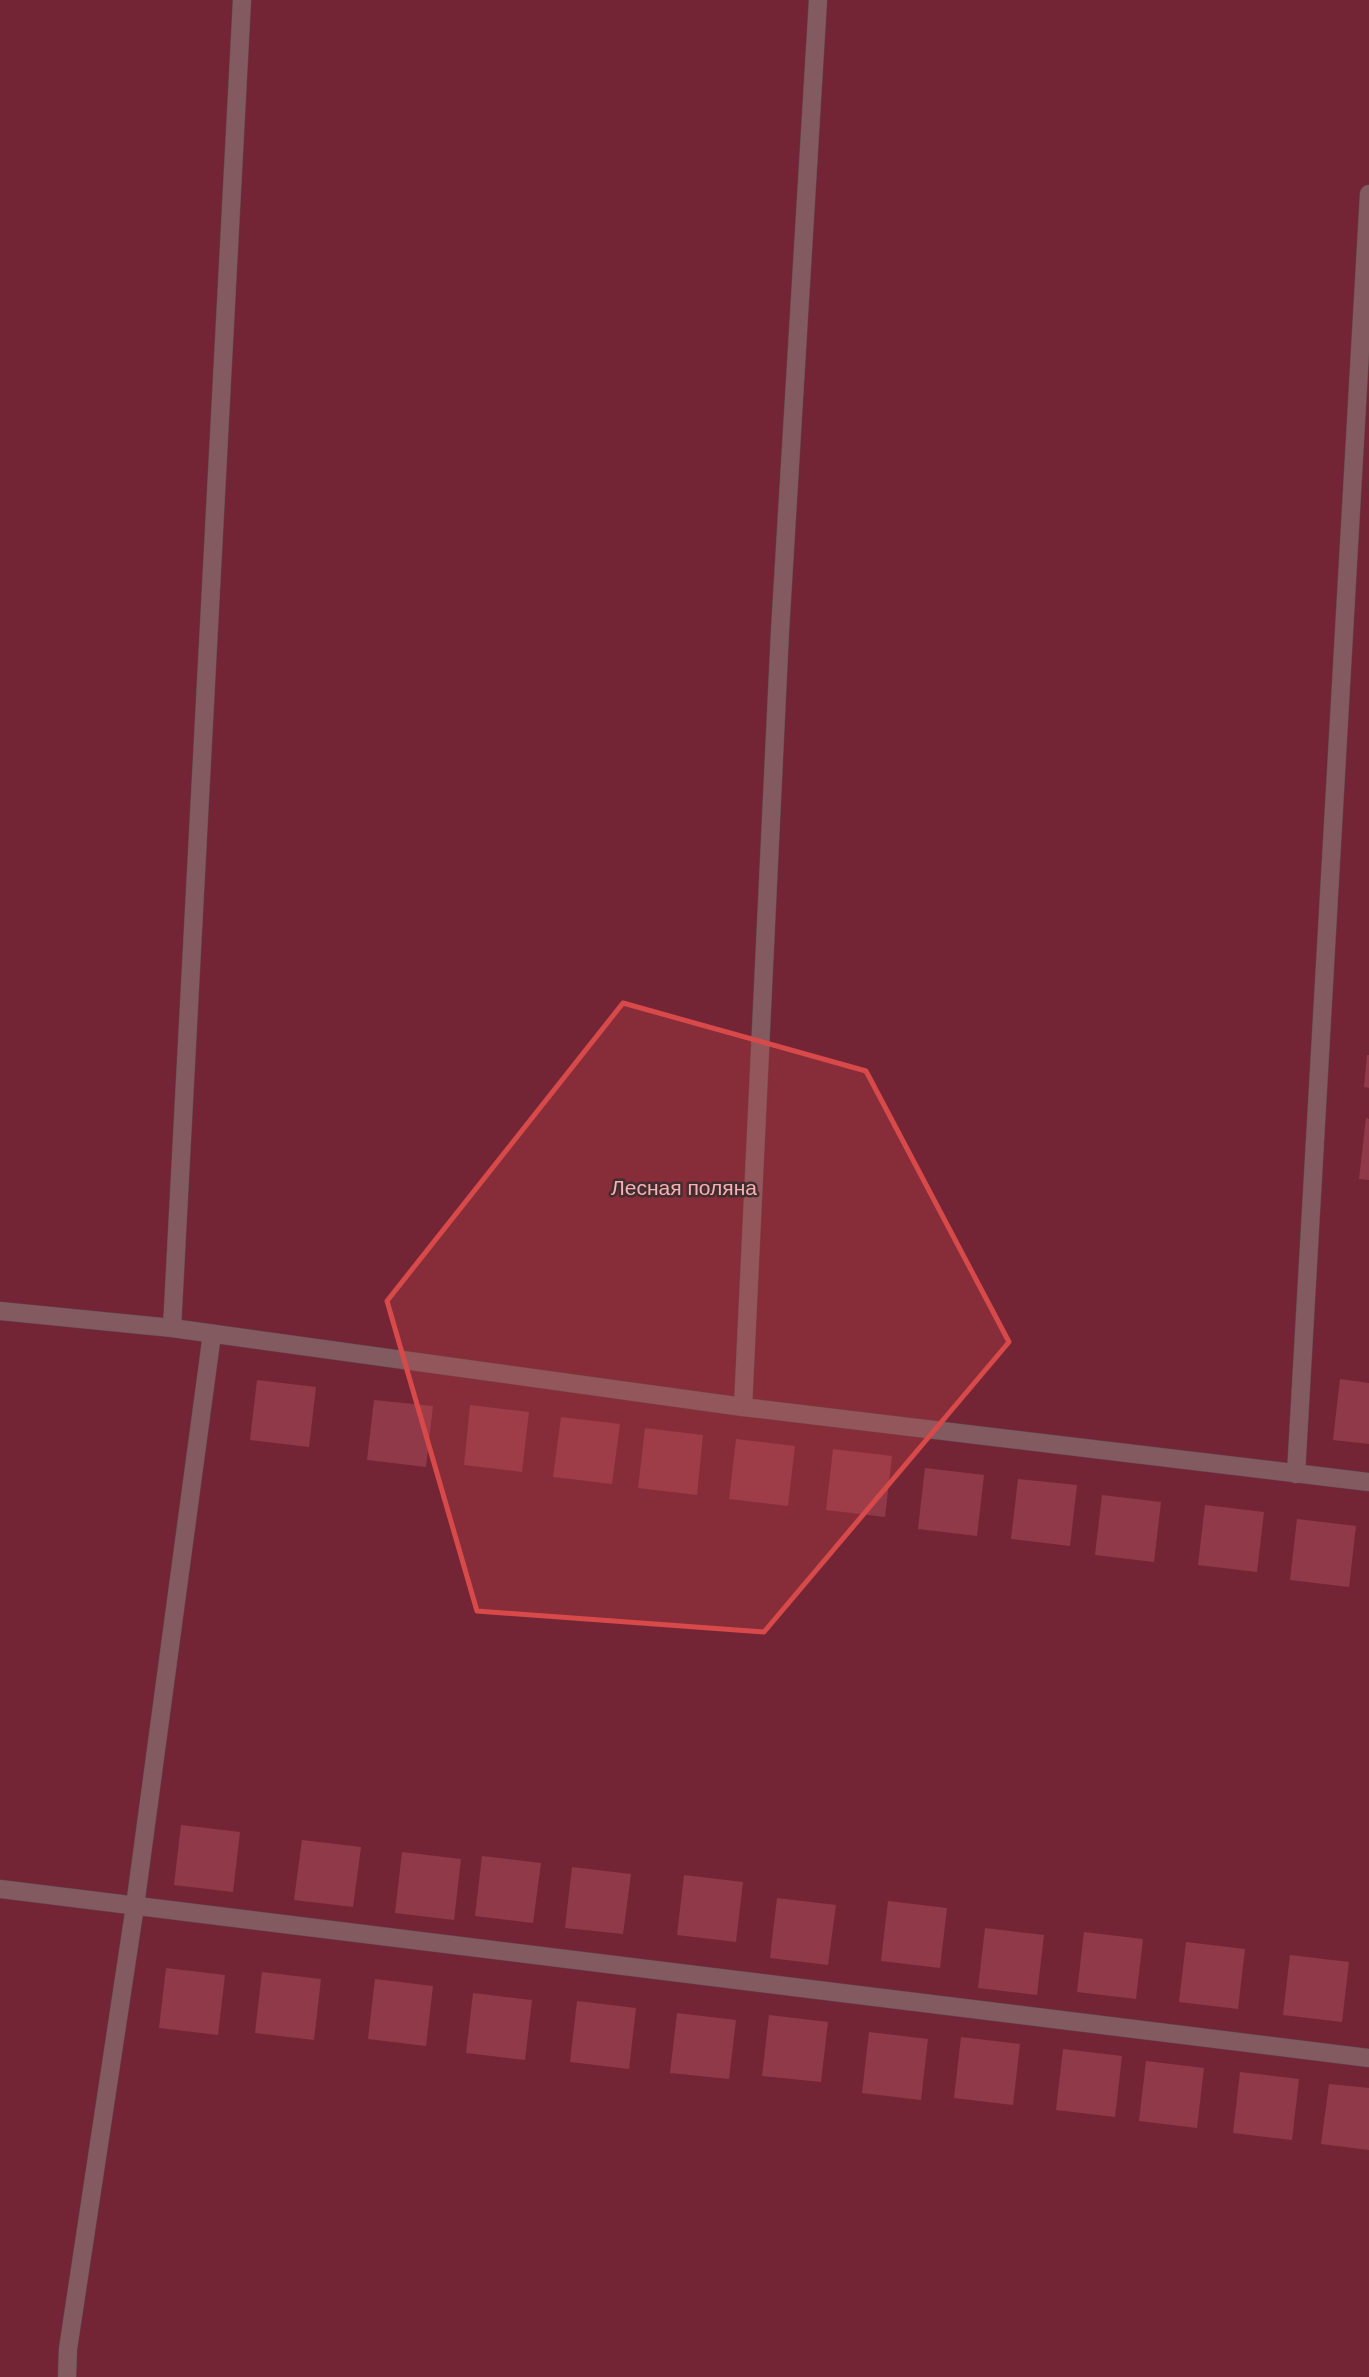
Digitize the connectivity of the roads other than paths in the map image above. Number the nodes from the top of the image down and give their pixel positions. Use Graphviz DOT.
graph roads {
  1 [pos="242,0"];
  2 [pos="818,0"];
  3 [pos="1369,194"];
  4 [pos="1364,375"];
  5 [pos="0,1311"];
  6 [pos="172,1328"];
  7 [pos="212,1334"];
  8 [pos="743,1407"];
  9 [pos="1296,1474"];
  10 [pos="1369,1482"];
  11 [pos="0,1889"];
  12 [pos="135,1906"];
  13 [pos="1369,2058"];
  14 [pos="67,2377"];
  1 -- 6 [label="street"];
  2 -- 8 [label="street"];
  3 -- 4 [label="street"];
  4 -- 9 [label="street"];
  5 -- 6 [label="street"];
  6 -- 7 [label="street"];
  7 -- 8 [label="street"];
  7 -- 12 [label="street"];
  8 -- 9 [label="street"];
  9 -- 10 [label="street"];
  11 -- 12 [label="street"];
  12 -- 13 [label="street"];
  12 -- 14 [label="street"];
}
